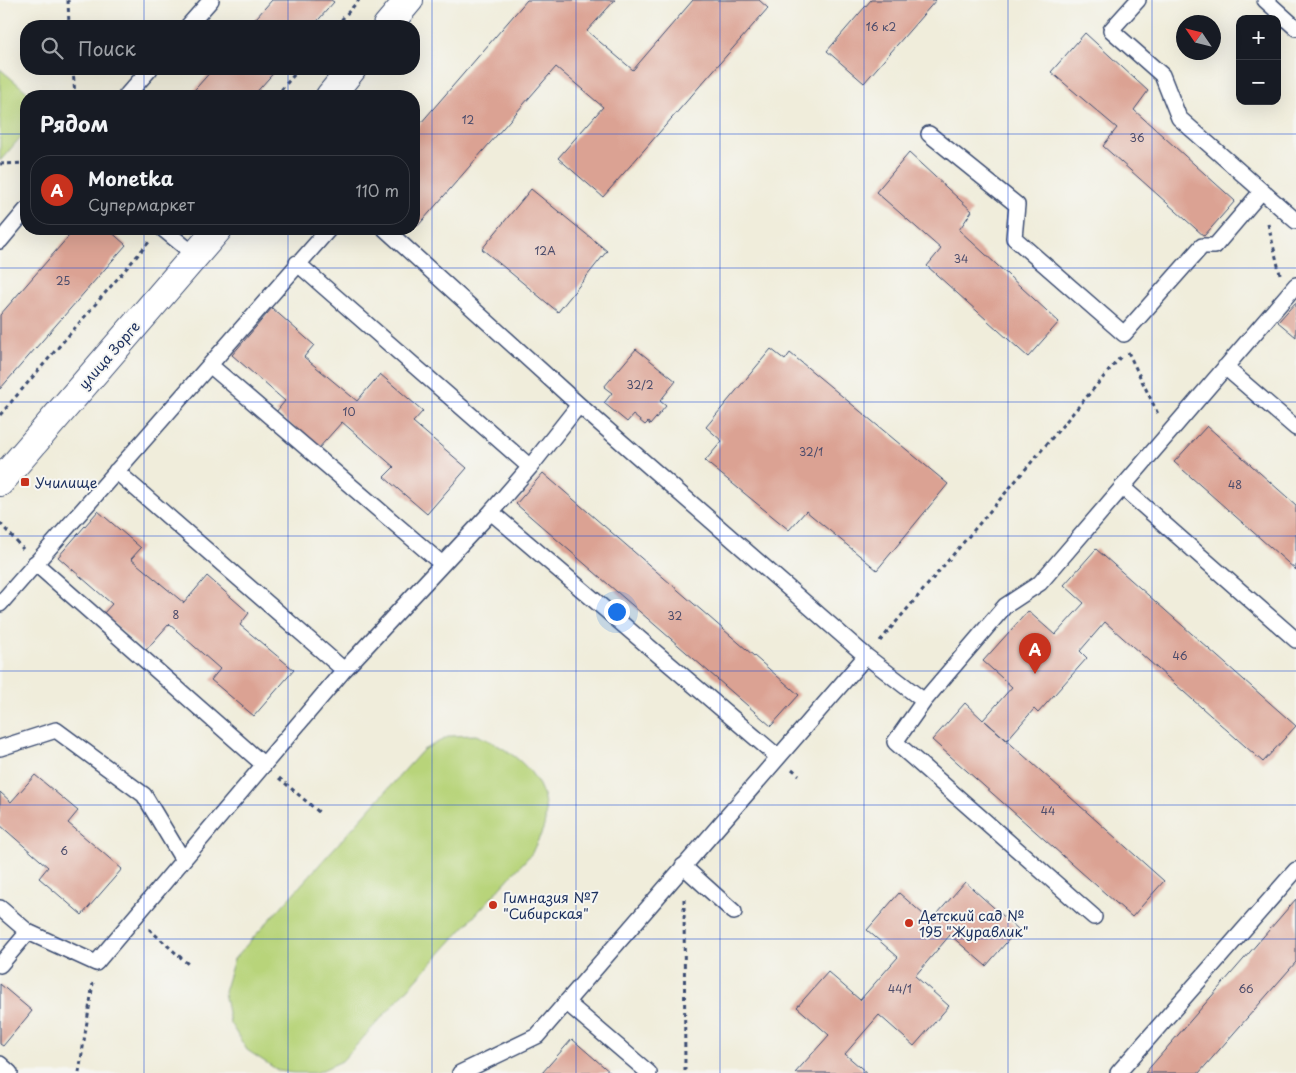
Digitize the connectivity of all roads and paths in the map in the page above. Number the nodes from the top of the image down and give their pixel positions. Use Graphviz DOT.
graph roads {
  1 [pos="68,0"];
  2 [pos="211,0"];
  3 [pos="359,0"];
  4 [pos="409,0"];
  5 [pos="1138,0"];
  6 [pos="1266,0"];
  7 [pos="70,20"];
  8 [pos="193,20"];
  9 [pos="341,20"];
  10 [pos="393,20"];
  11 [pos="1296,28"];
  12 [pos="72,75"];
  13 [pos="145,75"];
  14 [pos="295,75"];
  15 [pos="347,75"];
  16 [pos="74,90"];
  17 [pos="131,90"];
  18 [pos="281,90"];
  19 [pos="335,90"];
  20 [pos="929,134"];
  21 [pos="20,163"];
  22 [pos="0,164"];
  23 [pos="1261,192"];
  24 [pos="20,217"];
  25 [pos="1296,221"];
  26 [pos="155,235"];
  27 [pos="163,235"];
  28 [pos="213,235"];
  29 [pos="324,235"];
  30 [pos="392,235"];
  31 [pos="0,240"];
  32 [pos="195,255"];
  33 [pos="298,263"];
  34 [pos="1296,285"];
  35 [pos="1285,298"];
  36 [pos="210,366"];
  37 [pos="1226,367"];
  38 [pos="579,405"];
  39 [pos="0,415"];
  40 [pos="1296,428"];
  41 [pos="1167,435"];
  42 [pos="530,467"];
  43 [pos="116,471"];
  44 [pos="0,482"];
  45 [pos="1122,488"];
  46 [pos="491,512"];
  47 [pos="0,523"];
  48 [pos="35,563"];
  49 [pos="442,564"];
  50 [pos="0,604"];
  51 [pos="1296,640"];
  52 [pos="866,656"];
  53 [pos="344,670"];
  54 [pos="924,701"];
  55 [pos="0,748"];
  56 [pos="778,757"];
  57 [pos="264,766"];
  58 [pos="320,813"];
  59 [pos="183,860"];
  60 [pos="683,866"];
  61 [pos="1296,870"];
  62 [pos="0,908"];
  63 [pos="734,912"];
  64 [pos="136,917"];
  65 [pos="1094,917"];
  66 [pos="28,932"];
  67 [pos="96,962"];
  68 [pos="188,964"];
  69 [pos="0,965"];
  70 [pos="566,1002"];
  71 [pos="0,1064"];
  72 [pos="10,1073"];
  73 [pos="79,1073"];
  74 [pos="460,1073"];
  75 [pos="648,1073"];
  76 [pos="685,1073"];
  77 [pos="1118,1073"];
  1 -- 7 [label="path"];
  2 -- 8 [label="lane"];
  3 -- 9 [label="path"];
  4 -- 10 [label="street"];
  5 -- 23 [label="lane"];
  6 -- 11 [label="lane"];
  12 -- 16 [label="path"];
  13 -- 17 [label="lane"];
  14 -- 18 [label="path"];
  15 -- 19 [label="street"];
  20 -- 23 [label="lane"];
  21 -- 22 [label="path"];
  23 -- 25 [label="lane"];
  23 -- 35 [label="path"];
  24 -- 31 [label="lane"];
  26 -- 39 [label="path"];
  27 -- 32 [label="lane"];
  28 -- 32 [label="street, улица Зорге"];
  29 -- 33 [label="lane"];
  30 -- 38 [label="lane"];
  32 -- 44 [label="street, улица Зорге"];
  33 -- 36 [label="lane"];
  33 -- 42 [label="lane"];
  34 -- 35 [label="lane"];
  35 -- 37 [label="lane"];
  36 -- 43 [label="lane"];
  36 -- 49 [label="lane"];
  37 -- 40 [label="lane"];
  37 -- 41 [label="lane"];
  38 -- 42 [label="lane"];
  38 -- 52 [label="lane"];
  41 -- 45 [label="lane"];
  41 -- 52 [label="path"];
  42 -- 46 [label="lane"];
  43 -- 48 [label="lane"];
  43 -- 53 [label="lane"];
  45 -- 51 [label="lane"];
  45 -- 54 [label="lane"];
  46 -- 49 [label="lane"];
  46 -- 56 [label="lane"];
  47 -- 48 [label="path"];
  48 -- 50 [label="lane"];
  48 -- 57 [label="lane"];
  49 -- 53 [label="lane"];
  52 -- 54 [label="lane"];
  52 -- 56 [label="lane"];
  53 -- 57 [label="lane"];
  54 -- 65 [label="lane"];
  55 -- 59 [label="lane"];
  56 -- 60 [label="lane"];
  57 -- 58 [label="path"];
  57 -- 59 [label="lane"];
  59 -- 64 [label="lane"];
  60 -- 63 [label="lane"];
  60 -- 70 [label="lane"];
  60 -- 76 [label="path"];
  61 -- 77 [label="lane"];
  62 -- 66 [label="lane"];
  64 -- 67 [label="lane"];
  64 -- 68 [label="path"];
  66 -- 67 [label="lane"];
  66 -- 69 [label="lane"];
  67 -- 73 [label="path"];
  70 -- 74 [label="lane"];
  70 -- 75 [label="lane"];
  71 -- 72 [label="lane"];
}
